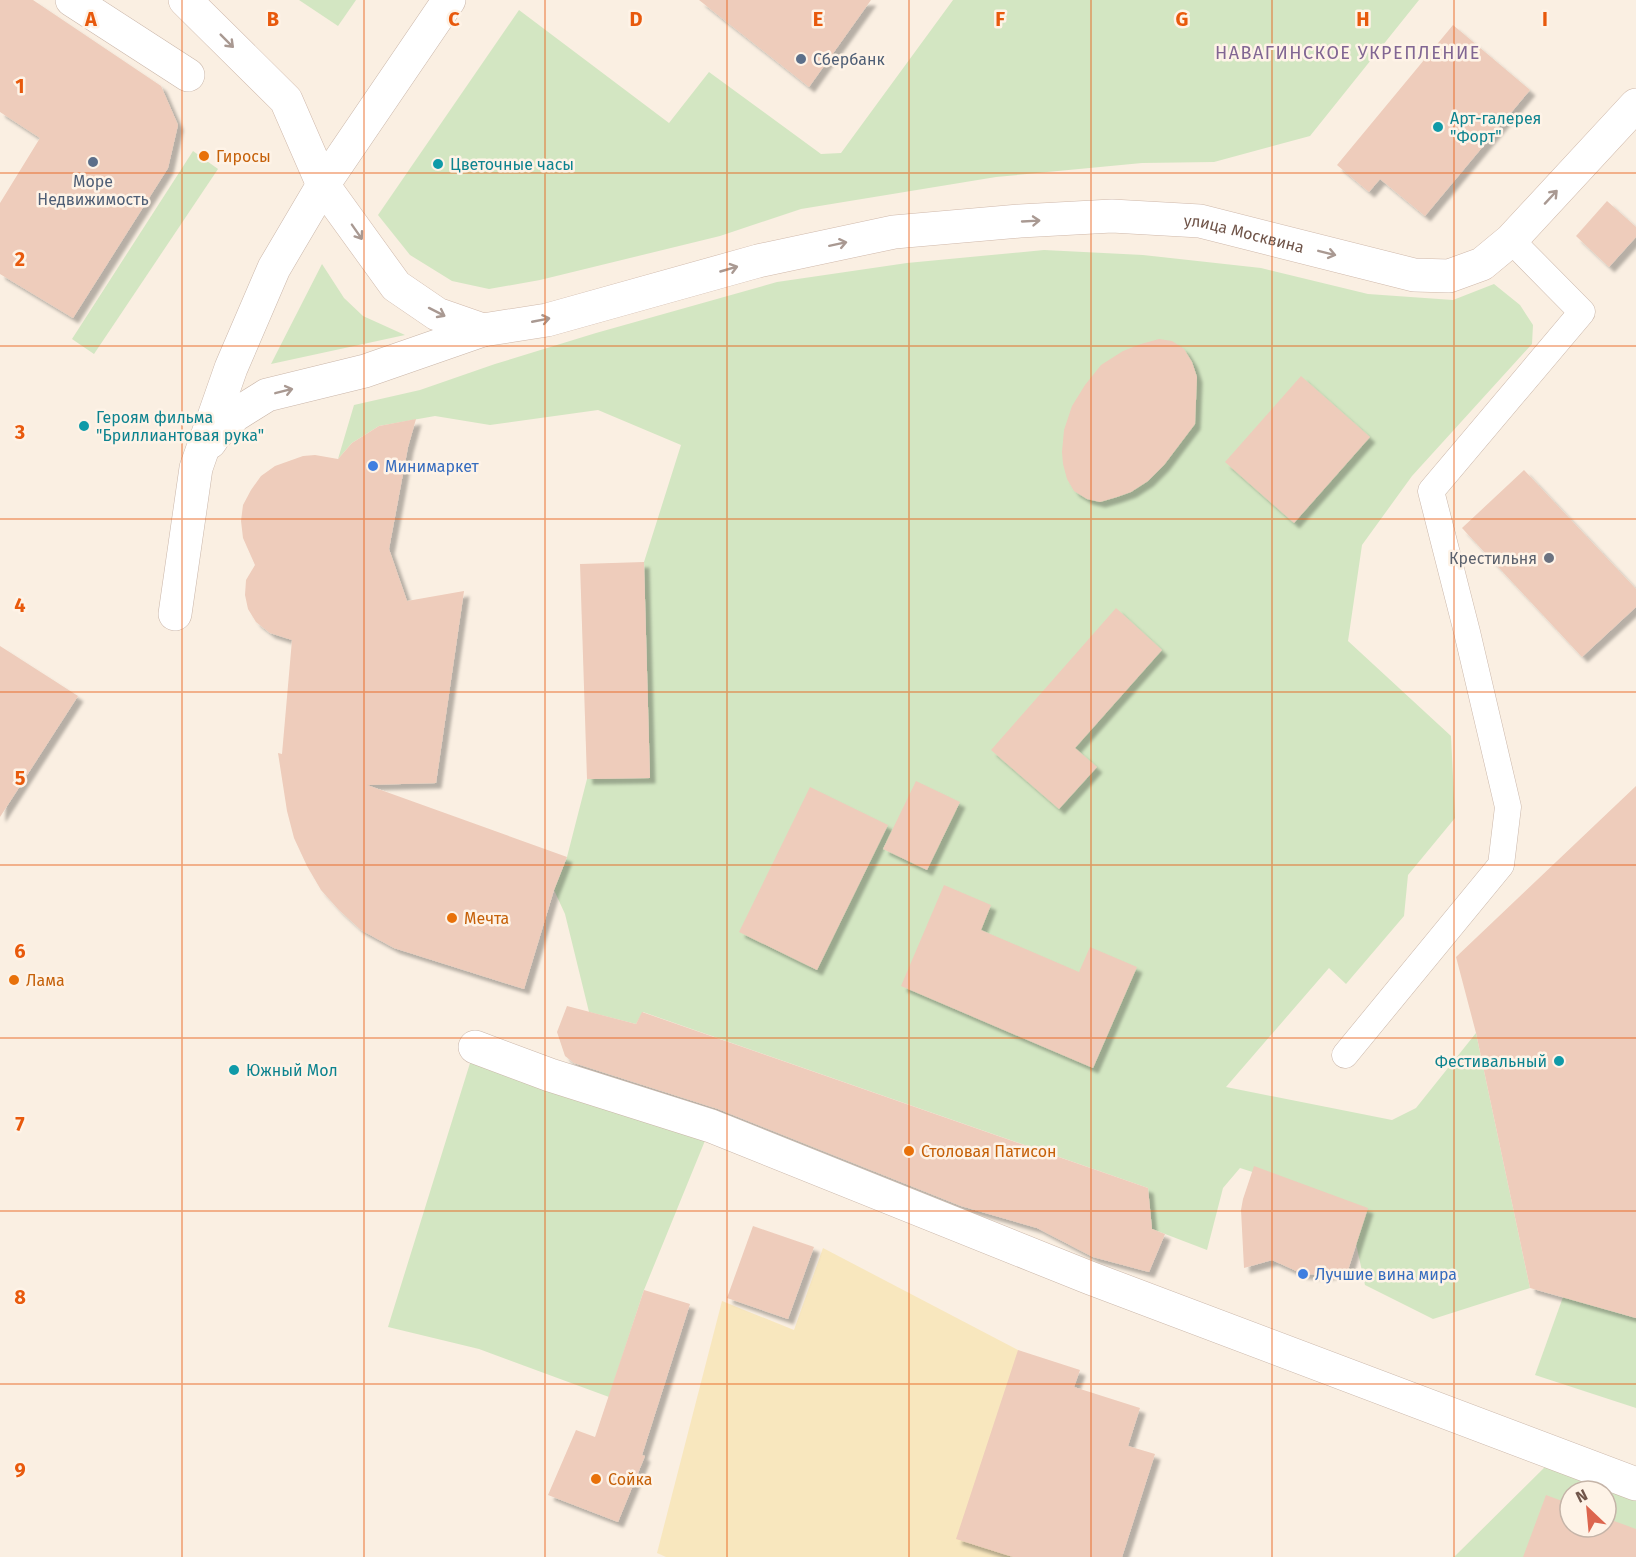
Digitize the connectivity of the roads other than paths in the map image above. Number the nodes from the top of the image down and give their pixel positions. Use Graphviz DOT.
graph roads {
  1 [pos="72,0"];
  2 [pos="185,0"];
  3 [pos="449,0"];
  4 [pos="188,75"];
  5 [pos="1636,105"];
  6 [pos="323,185"];
  7 [pos="1511,240"];
  8 [pos="483,330"];
  9 [pos="196,468"];
  10 [pos="175,614"];
  11 [pos="475,1047"];
  12 [pos="1345,1055"];
  13 [pos="1636,1484"];
  1 -- 4 [label="street"];
  2 -- 6 [label="street, one-way"];
  3 -- 6 [label="street"];
  7 -- 5 [label="street, улица Москвина, one-way"];
  6 -- 8 [label="street, one-way"];
  6 -- 9 [label="street"];
  8 -- 7 [label="street, улица Москвина, one-way"];
  7 -- 12 [label="lane"];
  9 -- 8 [label="street, улица Москвина, one-way"];
  9 -- 10 [label="street"];
  11 -- 13 [label="street"];
}
